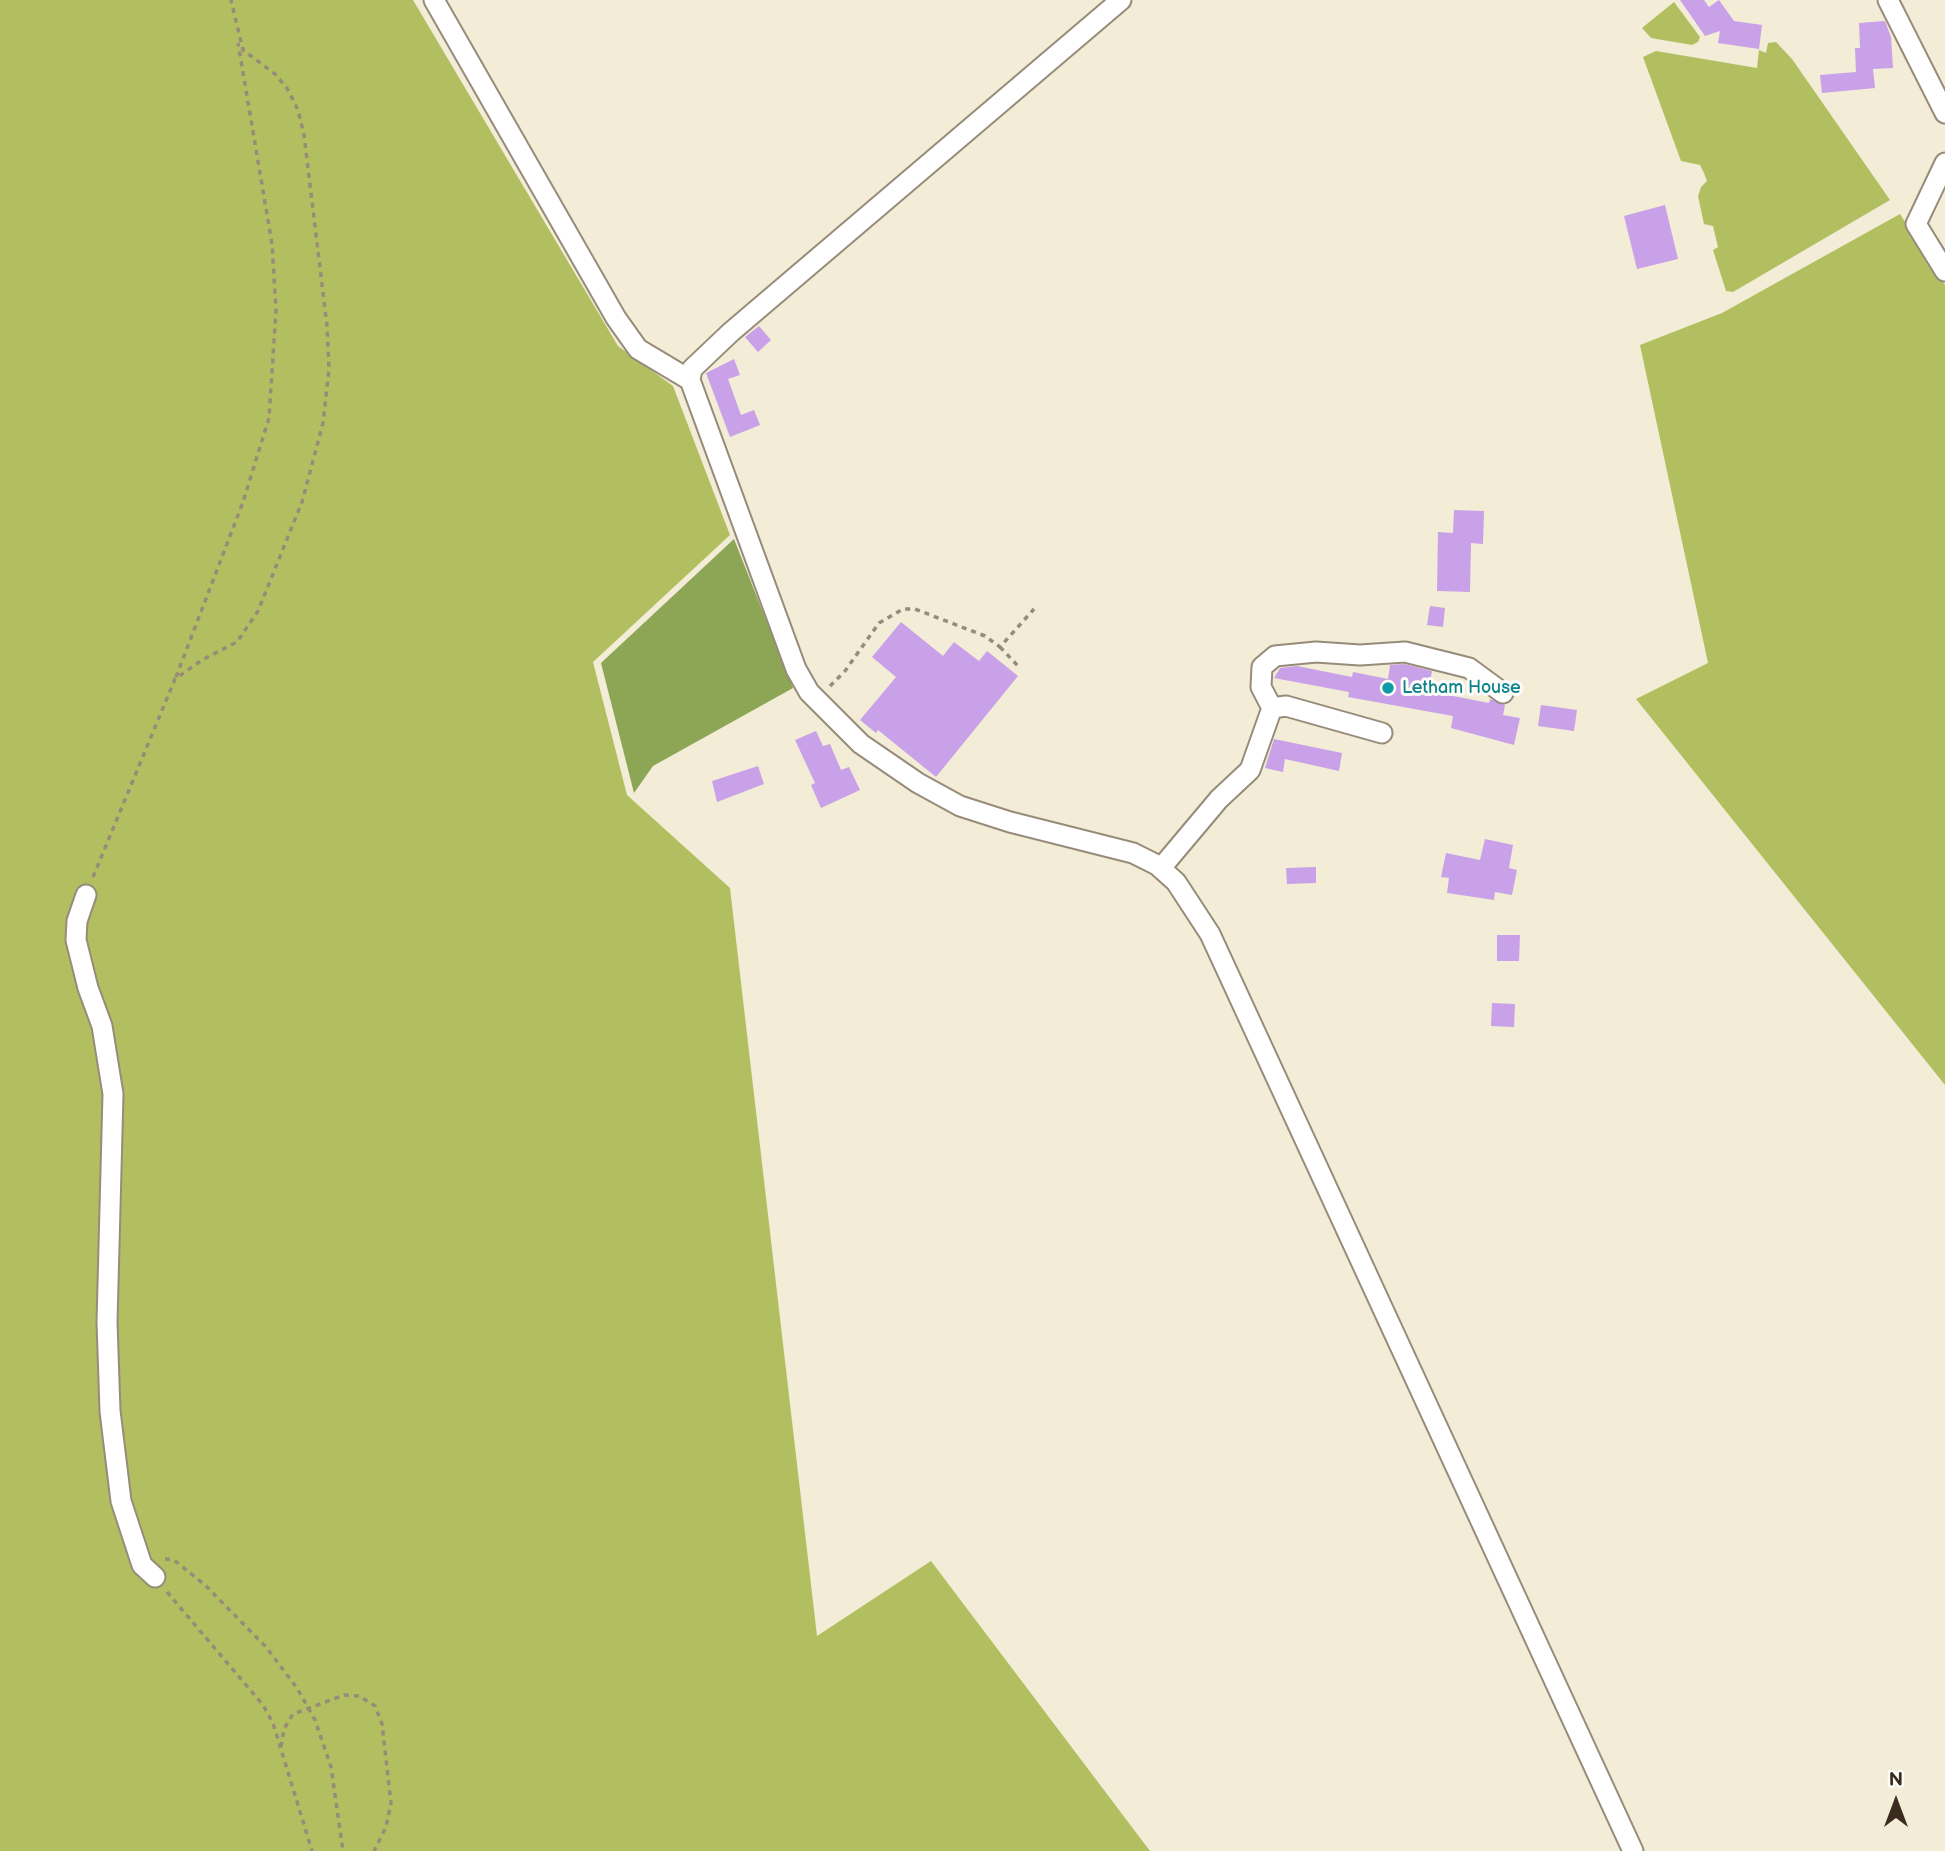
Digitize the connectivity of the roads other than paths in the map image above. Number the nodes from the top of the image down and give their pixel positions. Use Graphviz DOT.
graph roads {
  1 [pos="434,0"];
  2 [pos="1121,0"];
  3 [pos="1888,0"];
  4 [pos="1945,113"];
  5 [pos="1945,163"];
  6 [pos="1945,271"];
  7 [pos="690,380"];
  8 [pos="1503,692"];
  9 [pos="1272,708"];
  10 [pos="1382,733"];
  11 [pos="1161,869"];
  12 [pos="86,895"];
  13 [pos="148,1571"];
  14 [pos="1633,1851"];
  1 -- 7 [label="street"];
  2 -- 7 [label="street"];
  3 -- 4 [label="street"];
  5 -- 6 [label="street"];
  7 -- 11 [label="street"];
  8 -- 9 [label="street"];
  9 -- 10 [label="street"];
  9 -- 11 [label="street"];
  11 -- 14 [label="street"];
  12 -- 13 [label="street"];
}
